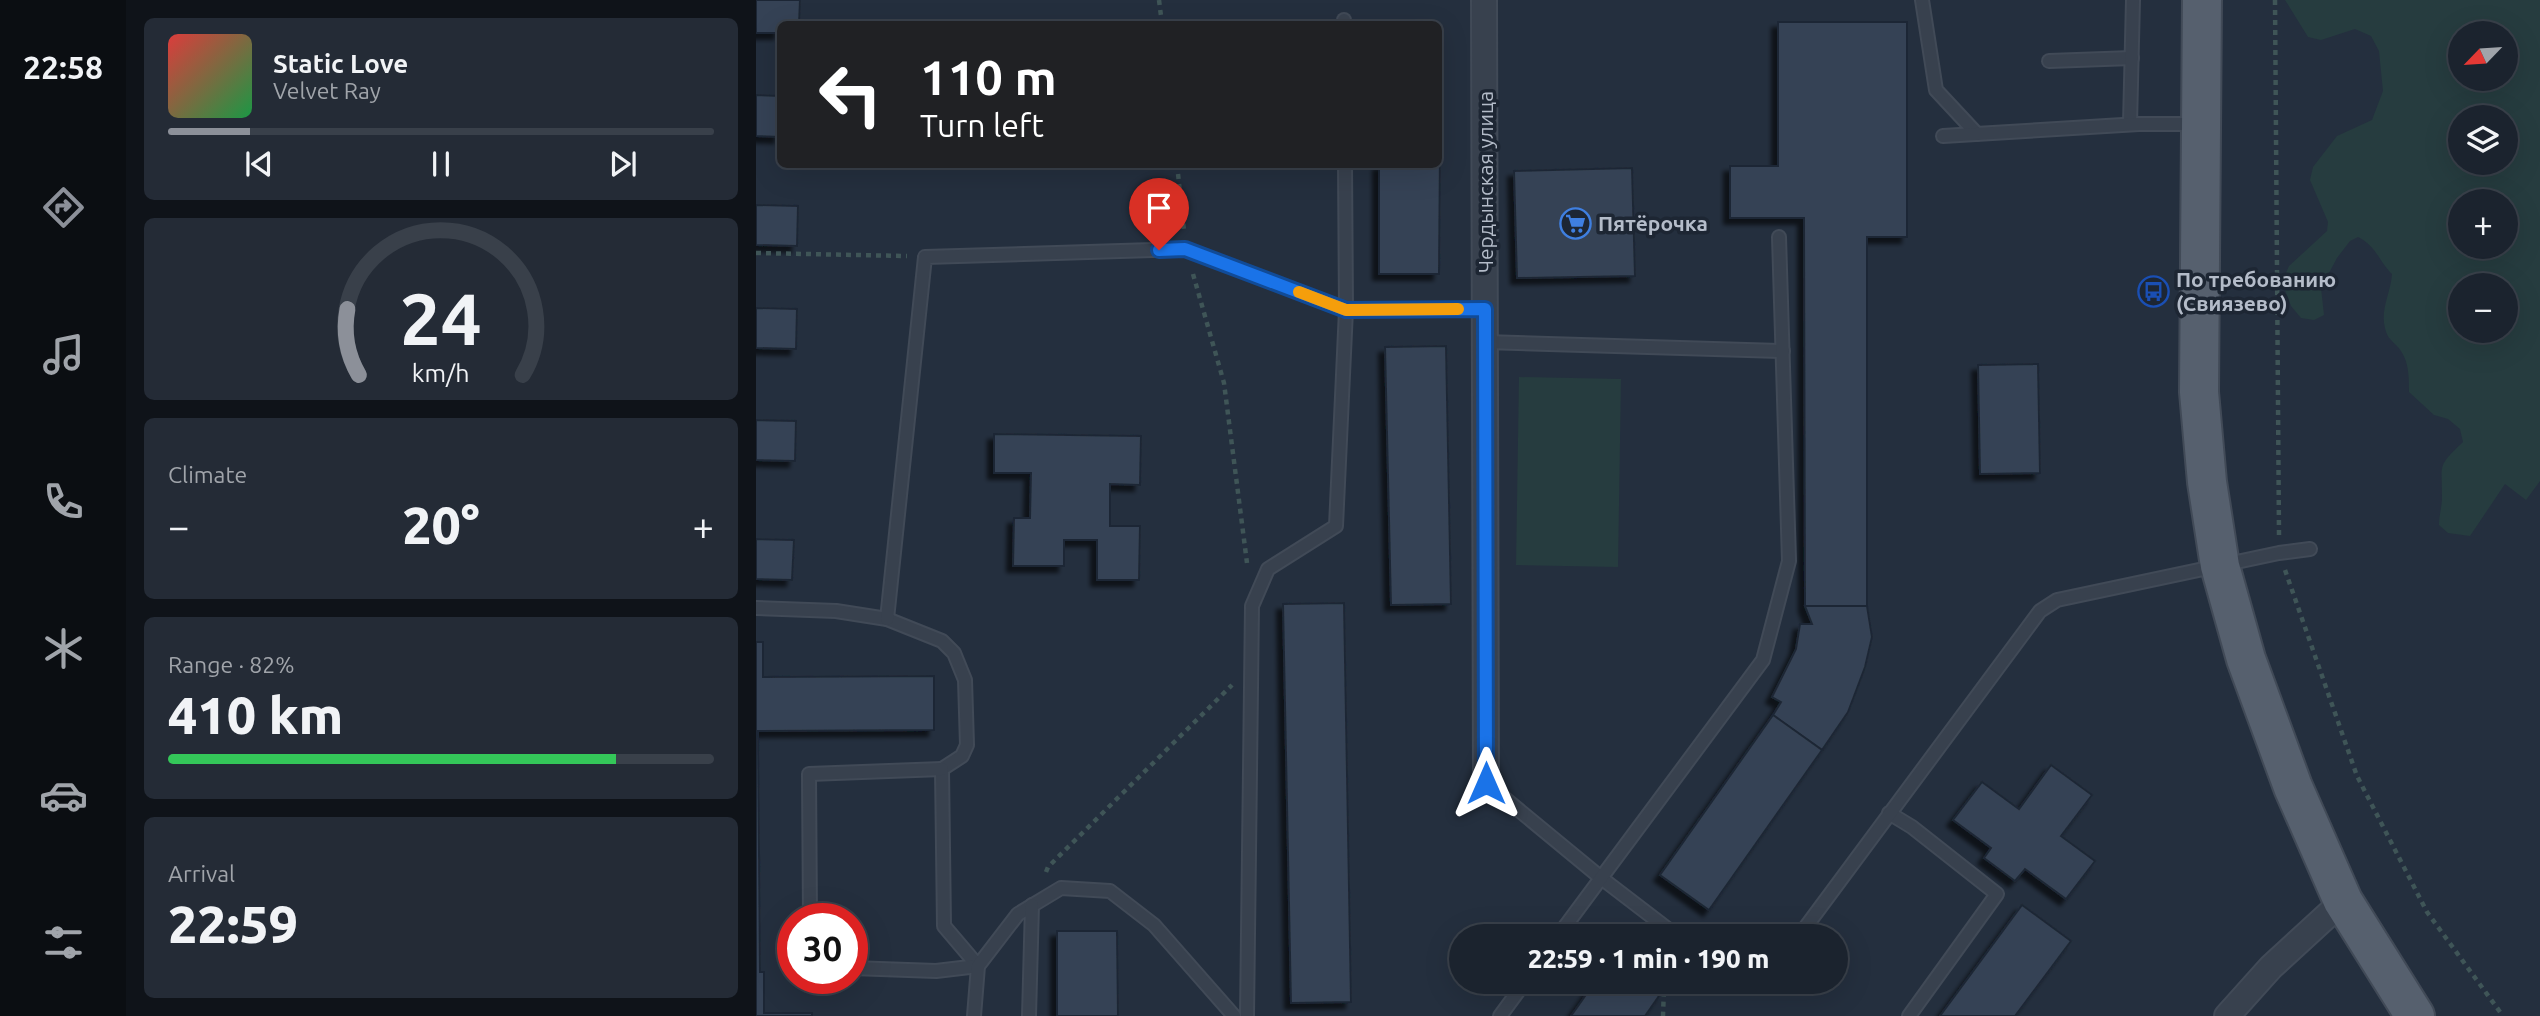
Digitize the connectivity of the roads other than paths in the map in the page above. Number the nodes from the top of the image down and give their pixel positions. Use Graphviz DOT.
graph roads {
  1 [pos="1484,0"];
  2 [pos="1922,0"];
  3 [pos="2133,0"];
  4 [pos="2202,0"];
  5 [pos="2132,58"];
  6 [pos="2049,61"];
  7 [pos="2130,124"];
  8 [pos="2200,124"];
  9 [pos="1977,134"];
  10 [pos="1943,136"];
  11 [pos="1345,168"];
  12 [pos="1779,237"];
  13 [pos="1485,309"];
  14 [pos="1346,310"];
  15 [pos="1485,342"];
  16 [pos="1783,351"];
  17 [pos="2310,549"];
  18 [pos="2220,566"];
  19 [pos="756,608"];
  20 [pos="887,619"];
  21 [pos="942,769"];
  22 [pos="1486,783"];
  23 [pos="1889,813"];
  24 [pos="1601,877"];
  25 [pos="2343,901"];
  26 [pos="810,903"];
  27 [pos="1032,905"];
  28 [pos="1567,924"];
  29 [pos="1662,924"];
  30 [pos="1807,924"];
  31 [pos="978,966"];
  32 [pos="868,969"];
  33 [pos="1516,994"];
  34 [pos="2409,1014"];
  35 [pos="974,1016"];
  36 [pos="1030,1016"];
  37 [pos="1234,1016"];
  38 [pos="1247,1016"];
  39 [pos="1500,1016"];
  40 [pos="1909,1016"];
  41 [pos="2227,1016"];
  1 -- 13 [label="street, Чердынская улица"];
  2 -- 9 [label="lane"];
  3 -- 5 [label="lane"];
  4 -- 8 [label="main road"];
  5 -- 6 [label="lane"];
  5 -- 7 [label="lane"];
  7 -- 8 [label="lane"];
  7 -- 9 [label="lane"];
  8 -- 18 [label="main road"];
  9 -- 10 [label="lane"];
  11 -- 14 [label="lane"];
  12 -- 16 [label="lane"];
  13 -- 14 [label="lane"];
  13 -- 15 [label="street, Чердынская улица"];
  14 -- 20 [label="lane"];
  14 -- 38 [label="lane"];
  15 -- 16 [label="lane"];
  15 -- 22 [label="street, Чердынская улица"];
  16 -- 24 [label="lane"];
  17 -- 18 [label="lane"];
  18 -- 23 [label="lane"];
  18 -- 25 [label="main road"];
  19 -- 20 [label="lane"];
  20 -- 21 [label="lane"];
  21 -- 26 [label="lane"];
  21 -- 31 [label="lane"];
  22 -- 24 [label="lane"];
  23 -- 30 [label="lane"];
  23 -- 40 [label="lane"];
  24 -- 28 [label="lane"];
  24 -- 29 [label="lane"];
  25 -- 34 [label="main road"];
  25 -- 41 [label="street"];
  27 -- 31 [label="lane"];
  27 -- 36 [label="lane"];
  27 -- 37 [label="lane"];
  31 -- 32 [label="lane"];
  31 -- 35 [label="lane"];
  33 -- 39 [label="lane"];
}
